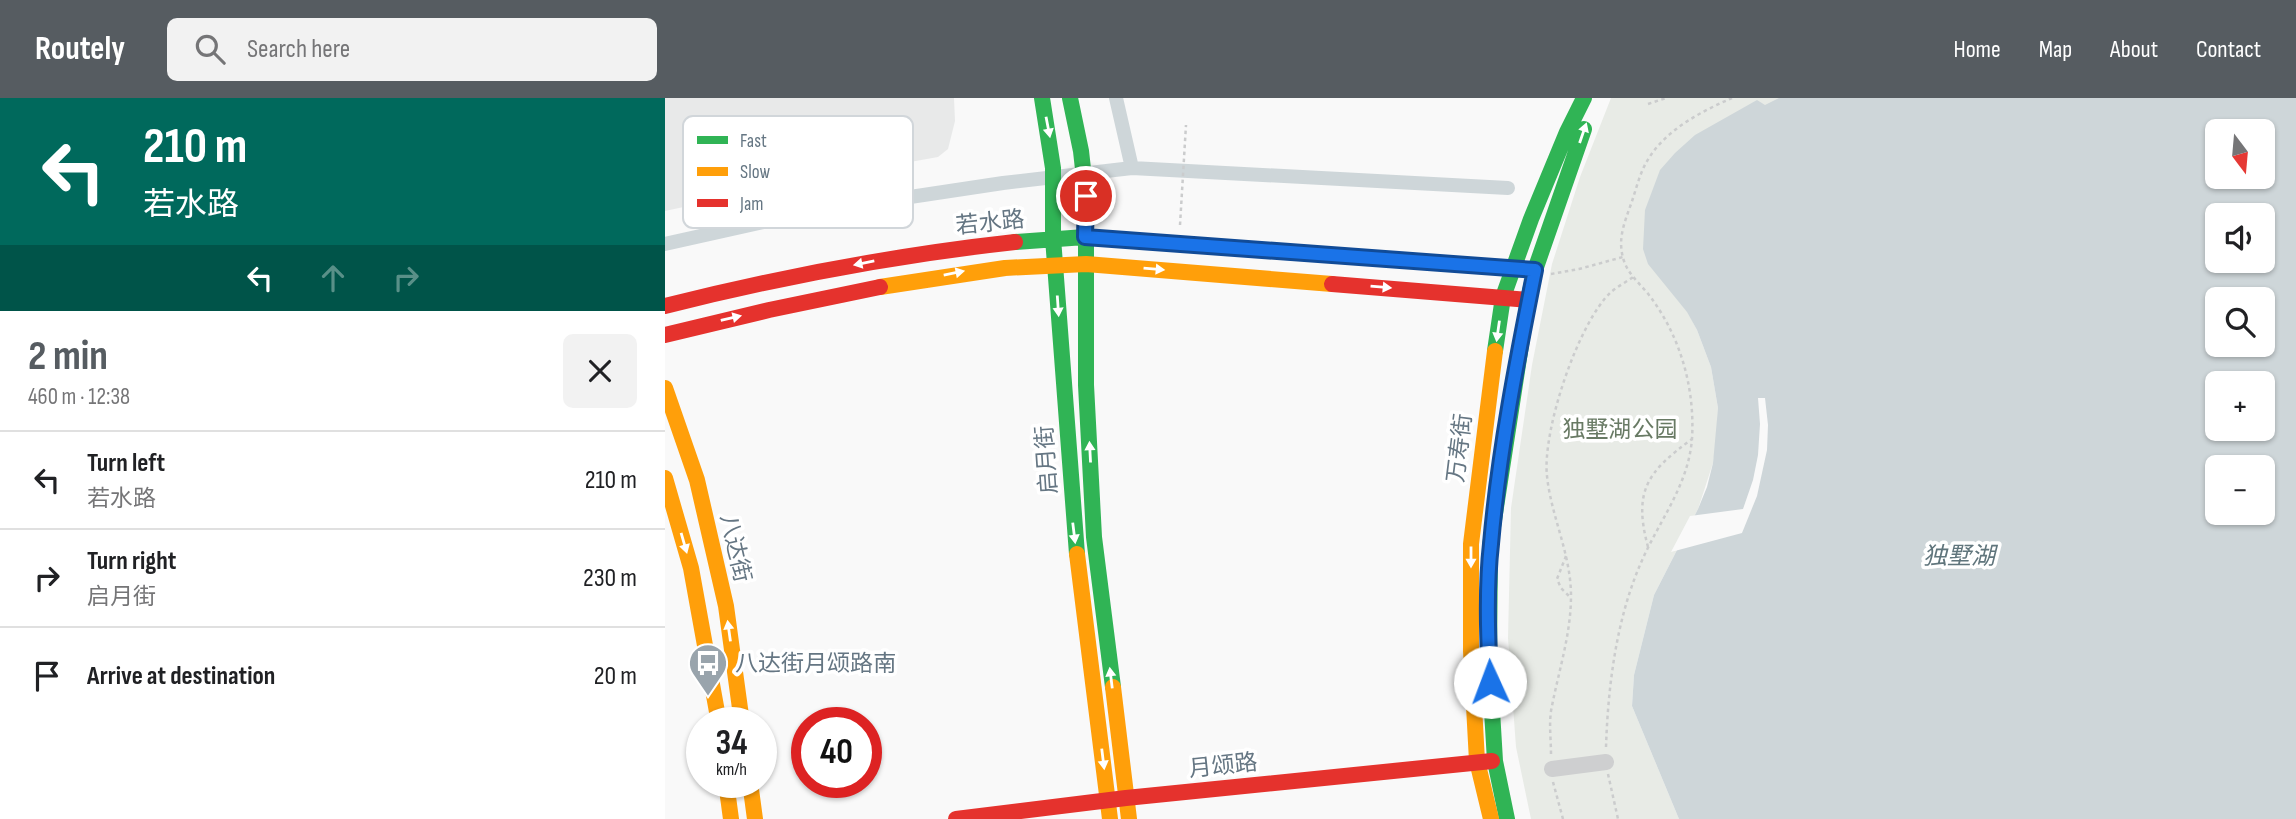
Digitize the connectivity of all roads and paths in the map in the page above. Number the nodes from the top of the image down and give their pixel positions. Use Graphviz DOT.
graph roads {
  1 [pos="1042,98"];
  2 [pos="1070,98"];
  3 [pos="1584,98"];
  4 [pos="1598,98"];
  5 [pos="1666,98"];
  6 [pos="1732,98"];
  7 [pos="1648,104"];
  8 [pos="1186,125"];
  9 [pos="1563,167"];
  10 [pos="1180,225"];
  11 [pos="1085,237"];
  12 [pos="1053,238"];
  13 [pos="1623,257"];
  14 [pos="1055,264"];
  15 [pos="1086,264"];
  16 [pos="1513,269"];
  17 [pos="1535,272"];
  18 [pos="1633,277"];
  19 [pos="1503,297"];
  20 [pos="1528,300"];
  21 [pos="665,306"];
  22 [pos="665,335"];
  23 [pos="665,388"];
  24 [pos="1692,439"];
  25 [pos="665,478"];
  26 [pos="1649,548"];
  27 [pos="1566,555"];
  28 [pos="1571,598"];
  29 [pos="716,707"];
  30 [pos="739,707"];
  31 [pos="1477,761"];
  32 [pos="1495,761"];
  33 [pos="1606,762"];
  34 [pos="1552,769"];
  35 [pos="728,798"];
  36 [pos="752,798"];
  37 [pos="1126,799"];
  38 [pos="1108,801"];
  39 [pos="731,819"];
  40 [pos="755,819"];
  41 [pos="956,819"];
  42 [pos="1110,819"];
  43 [pos="1129,819"];
  44 [pos="1491,819"];
  45 [pos="1507,819"];
  46 [pos="1563,819"];
  47 [pos="1618,819"];
  1 -- 12 [label="street, 启月街, one-way"];
  2 -- 11 [label="street, 启月街"];
  3 -- 9 [label="street, 万寿街"];
  9 -- 4 [label="street, 万寿街, one-way"];
  5 -- 7 [label="path"];
  6 -- 13 [label="path"];
  8 -- 10 [label="path"];
  9 -- 16 [label="street, 万寿街"];
  9 -- 17 [label="street, 万寿街"];
  11 -- 12 [label="street, 若水路"];
  11 -- 15 [label="street, 启月街"];
  11 -- 16 [label="street, 若水路"];
  12 -- 14 [label="street, 启月街"];
  12 -- 21 [label="street, 若水路, one-way"];
  13 -- 17 [label="path"];
  13 -- 18 [label="path"];
  14 -- 15 [label="street, 若水路"];
  22 -- 14 [label="street, 若水路, one-way"];
  14 -- 38 [label="street, 启月街, one-way"];
  15 -- 19 [label="street, 若水路, one-way"];
  37 -- 15 [label="street, 启月街, one-way"];
  16 -- 17 [label="street, 若水路"];
  16 -- 19 [label="street, 万寿街"];
  17 -- 20 [label="street, 万寿街"];
  18 -- 24 [label="path"];
  18 -- 27 [label="path"];
  19 -- 20 [label="street, 若水路"];
  19 -- 31 [label="street, 万寿街, one-way"];
  20 -- 32 [label="street, 万寿街"];
  30 -- 23 [label="street, 八达街, one-way"];
  24 -- 26 [label="path"];
  24 -- 26 [label="path"];
  25 -- 29 [label="street, one-way"];
  26 -- 33 [label="path"];
  27 -- 28 [label="path"];
  27 -- 28 [label="path"];
  28 -- 34 [label="path"];
  31 -- 32 [label="street, 月颂路"];
  31 -- 37 [label="street, 月颂路"];
  31 -- 44 [label="street, 万寿街"];
  32 -- 45 [label="street, 万寿街"];
  33 -- 34 [label="street"];
  33 -- 47 [label="path"];
  34 -- 46 [label="path"];
  35 -- 39 [label="street"];
  36 -- 40 [label="street"];
  37 -- 38 [label="street, 月颂路"];
  37 -- 43 [label="street, 启月街"];
  38 -- 41 [label="street, 月颂路"];
  38 -- 42 [label="street, 启月街"];
}
